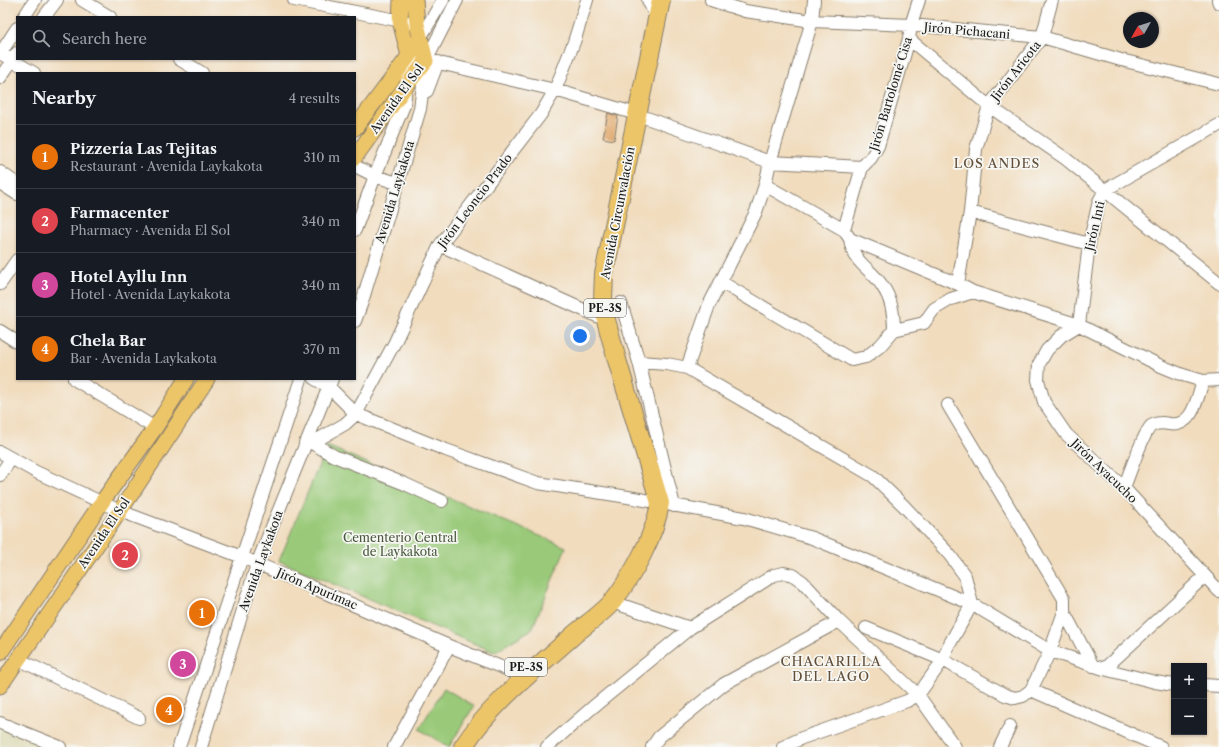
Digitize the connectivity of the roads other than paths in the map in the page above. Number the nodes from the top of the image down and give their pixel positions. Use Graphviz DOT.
graph roads {
  1 [pos="35,0"];
  2 [pos="57,0"];
  3 [pos="82,0"];
  4 [pos="294,0"];
  5 [pos="401,0"];
  6 [pos="415,0"];
  7 [pos="442,0"];
  8 [pos="457,0"];
  9 [pos="587,0"];
  10 [pos="648,0"];
  11 [pos="661,0"];
  12 [pos="711,0"];
  13 [pos="814,0"];
  14 [pos="919,0"];
  15 [pos="1052,0"];
  16 [pos="25,16"];
  17 [pos="45,16"];
  18 [pos="108,16"];
  19 [pos="657,19"];
  20 [pos="400,21"];
  21 [pos="812,21"];
  22 [pos="911,25"];
  23 [pos="16,29"];
  24 [pos="419,31"];
  25 [pos="1042,37"];
  26 [pos="909,39"];
  27 [pos="0,53"];
  28 [pos="15,56"];
  29 [pos="409,56"];
  30 [pos="19,60"];
  31 [pos="181,60"];
  32 [pos="432,62"];
  33 [pos="33,72"];
  34 [pos="200,72"];
  35 [pos="0,78"];
  36 [pos="1219,84"];
  37 [pos="406,86"];
  38 [pos="555,90"];
  39 [pos="989,106"];
  40 [pos="637,115"];
  41 [pos="1219,125"];
  42 [pos="356,127"];
  43 [pos="356,156"];
  44 [pos="770,162"];
  45 [pos="356,166"];
  46 [pos="862,167"];
  47 [pos="0,172"];
  48 [pos="375,176"];
  49 [pos="0,183"];
  50 [pos="16,183"];
  51 [pos="397,183"];
  52 [pos="765,185"];
  53 [pos="1105,190"];
  54 [pos="16,193"];
  55 [pos="970,212"];
  56 [pos="356,227"];
  57 [pos="847,235"];
  58 [pos="1089,244"];
  59 [pos="440,245"];
  60 [pos="16,261"];
  61 [pos="721,282"];
  62 [pos="1219,283"];
  63 [pos="0,284"];
  64 [pos="958,284"];
  65 [pos="973,292"];
  66 [pos="359,301"];
  67 [pos="621,303"];
  68 [pos="356,316"];
  69 [pos="606,320"];
  70 [pos="1079,325"];
  71 [pos="894,330"];
  72 [pos="0,331"];
  73 [pos="16,341"];
  74 [pos="639,362"];
  75 [pos="687,368"];
  76 [pos="76,380"];
  77 [pos="185,380"];
  78 [pos="206,380"];
  79 [pos="300,380"];
  80 [pos="319,380"];
  81 [pos="1219,380"];
  82 [pos="1203,381"];
  83 [pos="331,383"];
  84 [pos="948,405"];
  85 [pos="356,414"];
  86 [pos="155,428"];
  87 [pos="309,443"];
  88 [pos="0,452"];
  89 [pos="11,459"];
  90 [pos="0,475"];
  91 [pos="1124,488"];
  92 [pos="442,501"];
  93 [pos="102,502"];
  94 [pos="667,504"];
  95 [pos="120,511"];
  96 [pos="242,557"];
  97 [pos="257,564"];
  98 [pos="1205,576"];
  99 [pos="1219,591"];
  100 [pos="612,602"];
  101 [pos="972,604"];
  102 [pos="1064,612"];
  103 [pos="839,621"];
  104 [pos="690,628"];
  105 [pos="866,628"];
  106 [pos="449,646"];
  107 [pos="1050,651"];
  108 [pos="0,653"];
  109 [pos="18,659"];
  110 [pos="942,660"];
  111 [pos="1099,667"];
  112 [pos="522,676"];
  113 [pos="1171,685"];
  114 [pos="1207,685"];
  115 [pos="0,686"];
  116 [pos="1219,686"];
  117 [pos="1031,690"];
  118 [pos="918,695"];
  119 [pos="139,718"];
  120 [pos="0,723"];
  121 [pos="1010,726"];
  122 [pos="60,747"];
  123 [pos="179,747"];
  124 [pos="201,747"];
  125 [pos="394,747"];
  126 [pos="453,747"];
  127 [pos="463,747"];
  128 [pos="547,747"];
  129 [pos="652,747"];
  130 [pos="782,747"];
  131 [pos="954,747"];
  132 [pos="1000,747"];
  133 [pos="1161,747"];
  1 -- 16 [label="street"];
  2 -- 17 [label="street"];
  3 -- 18 [label="street"];
  4 -- 20 [label="street"];
  5 -- 20 [label="main road"];
  6 -- 24 [label="main road"];
  7 -- 24 [label="street"];
  8 -- 32 [label="street, Avenida Laykakota"];
  9 -- 38 [label="street, Jirón Leoncio Prado"];
  10 -- 19 [label="street"];
  11 -- 19 [label="highway, Avenida Circunvalación / PE-3S"];
  12 -- 21 [label="street, Jirón Pichacani"];
  13 -- 21 [label="street"];
  14 -- 22 [label="street, Jirón Bartolomé Cisa"];
  15 -- 25 [label="street, Jirón Aricota"];
  19 -- 40 [label="highway, Avenida Circunvalación / PE-3S"];
  20 -- 24 [label="street"];
  20 -- 29 [label="main road"];
  21 -- 22 [label="street, Jirón Pichacani"];
  21 -- 44 [label="street"];
  22 -- 25 [label="street, Jirón Pichacani"];
  22 -- 26 [label="street, Jirón Bartolomé Cisa"];
  23 -- 27 [label="street"];
  24 -- 29 [label="main road, Avenida El Sol"];
  24 -- 32 [label="main road"];
  25 -- 36 [label="street, Jirón Pichacani"];
  25 -- 39 [label="street, Jirón Aricota"];
  26 -- 39 [label="street"];
  26 -- 46 [label="street, Jirón Bartolomé Cisa"];
  27 -- 28 [label="street"];
  28 -- 35 [label="street"];
  29 -- 32 [label="street"];
  29 -- 37 [label="street, Avenida Laykakota"];
  29 -- 42 [label="main road, Avenida El Sol"];
  30 -- 33 [label="street"];
  31 -- 34 [label="street"];
  32 -- 37 [label="main road, Avenida El Sol"];
  32 -- 38 [label="street"];
  32 -- 51 [label="street, Avenida Laykakota"];
  37 -- 43 [label="main road, Avenida El Sol"];
  37 -- 48 [label="street, Avenida Laykakota"];
  38 -- 40 [label="street"];
  38 -- 59 [label="street, Jirón Leoncio Prado"];
  39 -- 53 [label="street"];
  39 -- 55 [label="street, Jirón Aricota"];
  40 -- 44 [label="street"];
  40 -- 69 [label="highway, Avenida Circunvalación / PE-3S"];
  41 -- 53 [label="street, Jirón Inti"];
  44 -- 46 [label="street"];
  44 -- 52 [label="street"];
  45 -- 48 [label="street"];
  46 -- 57 [label="street, Jirón Bartolomé Cisa"];
  47 -- 50 [label="street"];
  48 -- 51 [label="street"];
  48 -- 56 [label="street, Avenida Laykakota"];
  49 -- 54 [label="street"];
  51 -- 66 [label="street, Avenida Laykakota"];
  52 -- 57 [label="street"];
  52 -- 61 [label="street"];
  53 -- 58 [label="street, Jirón Inti"];
  53 -- 62 [label="street"];
  55 -- 58 [label="street"];
  55 -- 64 [label="street, Jirón Aricota"];
  57 -- 64 [label="street"];
  57 -- 71 [label="street"];
  58 -- 70 [label="street, Jirón Inti"];
  59 -- 69 [label="street"];
  59 -- 85 [label="street, Jirón Leoncio Prado"];
  60 -- 63 [label="street"];
  61 -- 71 [label="street"];
  61 -- 75 [label="street"];
  64 -- 65 [label="street"];
  65 -- 70 [label="street"];
  65 -- 71 [label="street"];
  66 -- 68 [label="street, Avenida Laykakota"];
  67 -- 74 [label="street"];
  69 -- 94 [label="highway, Avenida Circunvalación / PE-3S"];
  70 -- 82 [label="street"];
  70 -- 91 [label="street, Jirón Ayacucho"];
  72 -- 73 [label="street"];
  74 -- 75 [label="street"];
  74 -- 94 [label="street"];
  75 -- 101 [label="street"];
  76 -- 86 [label="street"];
  77 -- 86 [label="main road, Avenida El Sol"];
  78 -- 95 [label="main road, Avenida El Sol"];
  79 -- 96 [label="street, Avenida Laykakota"];
  80 -- 83 [label="street"];
  81 -- 82 [label="street"];
  82 -- 91 [label="street"];
  83 -- 85 [label="street"];
  83 -- 87 [label="street, Avenida Laykakota"];
  84 -- 102 [label="street"];
  85 -- 87 [label="street, Jirón Leoncio Prado"];
  85 -- 94 [label="street"];
  86 -- 93 [label="main road, Avenida El Sol"];
  87 -- 92 [label="street"];
  87 -- 97 [label="street, Avenida Laykakota"];
  88 -- 89 [label="street, Jirón Apurímac"];
  89 -- 90 [label="street"];
  89 -- 93 [label="street, Jirón Apurímac"];
  91 -- 98 [label="street, Jirón Ayacucho"];
  93 -- 95 [label="street, Jirón Apurímac"];
  93 -- 108 [label="main road, Avenida El Sol"];
  94 -- 100 [label="highway, PE-3S"];
  94 -- 101 [label="street"];
  95 -- 96 [label="street, Jirón Apurímac"];
  95 -- 109 [label="main road, Avenida El Sol"];
  96 -- 97 [label="street, Jirón Apurímac"];
  96 -- 123 [label="street, Avenida Laykakota"];
  97 -- 106 [label="street, Jirón Apurímac"];
  97 -- 124 [label="street, Avenida Laykakota"];
  98 -- 99 [label="street, Jirón Ayacucho"];
  98 -- 111 [label="street"];
  100 -- 104 [label="street"];
  100 -- 112 [label="highway, PE-3S"];
  101 -- 107 [label="street"];
  101 -- 110 [label="street"];
  102 -- 107 [label="street"];
  102 -- 111 [label="street"];
  103 -- 104 [label="street"];
  103 -- 118 [label="street"];
  103 -- 129 [label="street"];
  104 -- 128 [label="street"];
  105 -- 110 [label="street"];
  106 -- 112 [label="street, Jirón Apurímac"];
  106 -- 125 [label="street"];
  107 -- 111 [label="street"];
  107 -- 117 [label="street"];
  109 -- 115 [label="main road, Avenida El Sol"];
  109 -- 119 [label="street"];
  110 -- 117 [label="street"];
  110 -- 118 [label="street"];
  111 -- 113 [label="street"];
  112 -- 126 [label="highway, PE-3S"];
  112 -- 127 [label="highway, PE-3S"];
  114 -- 116 [label="street"];
  117 -- 133 [label="street"];
  118 -- 130 [label="street"];
  118 -- 131 [label="street"];
  120 -- 122 [label="street"];
  121 -- 132 [label="street"];
}
